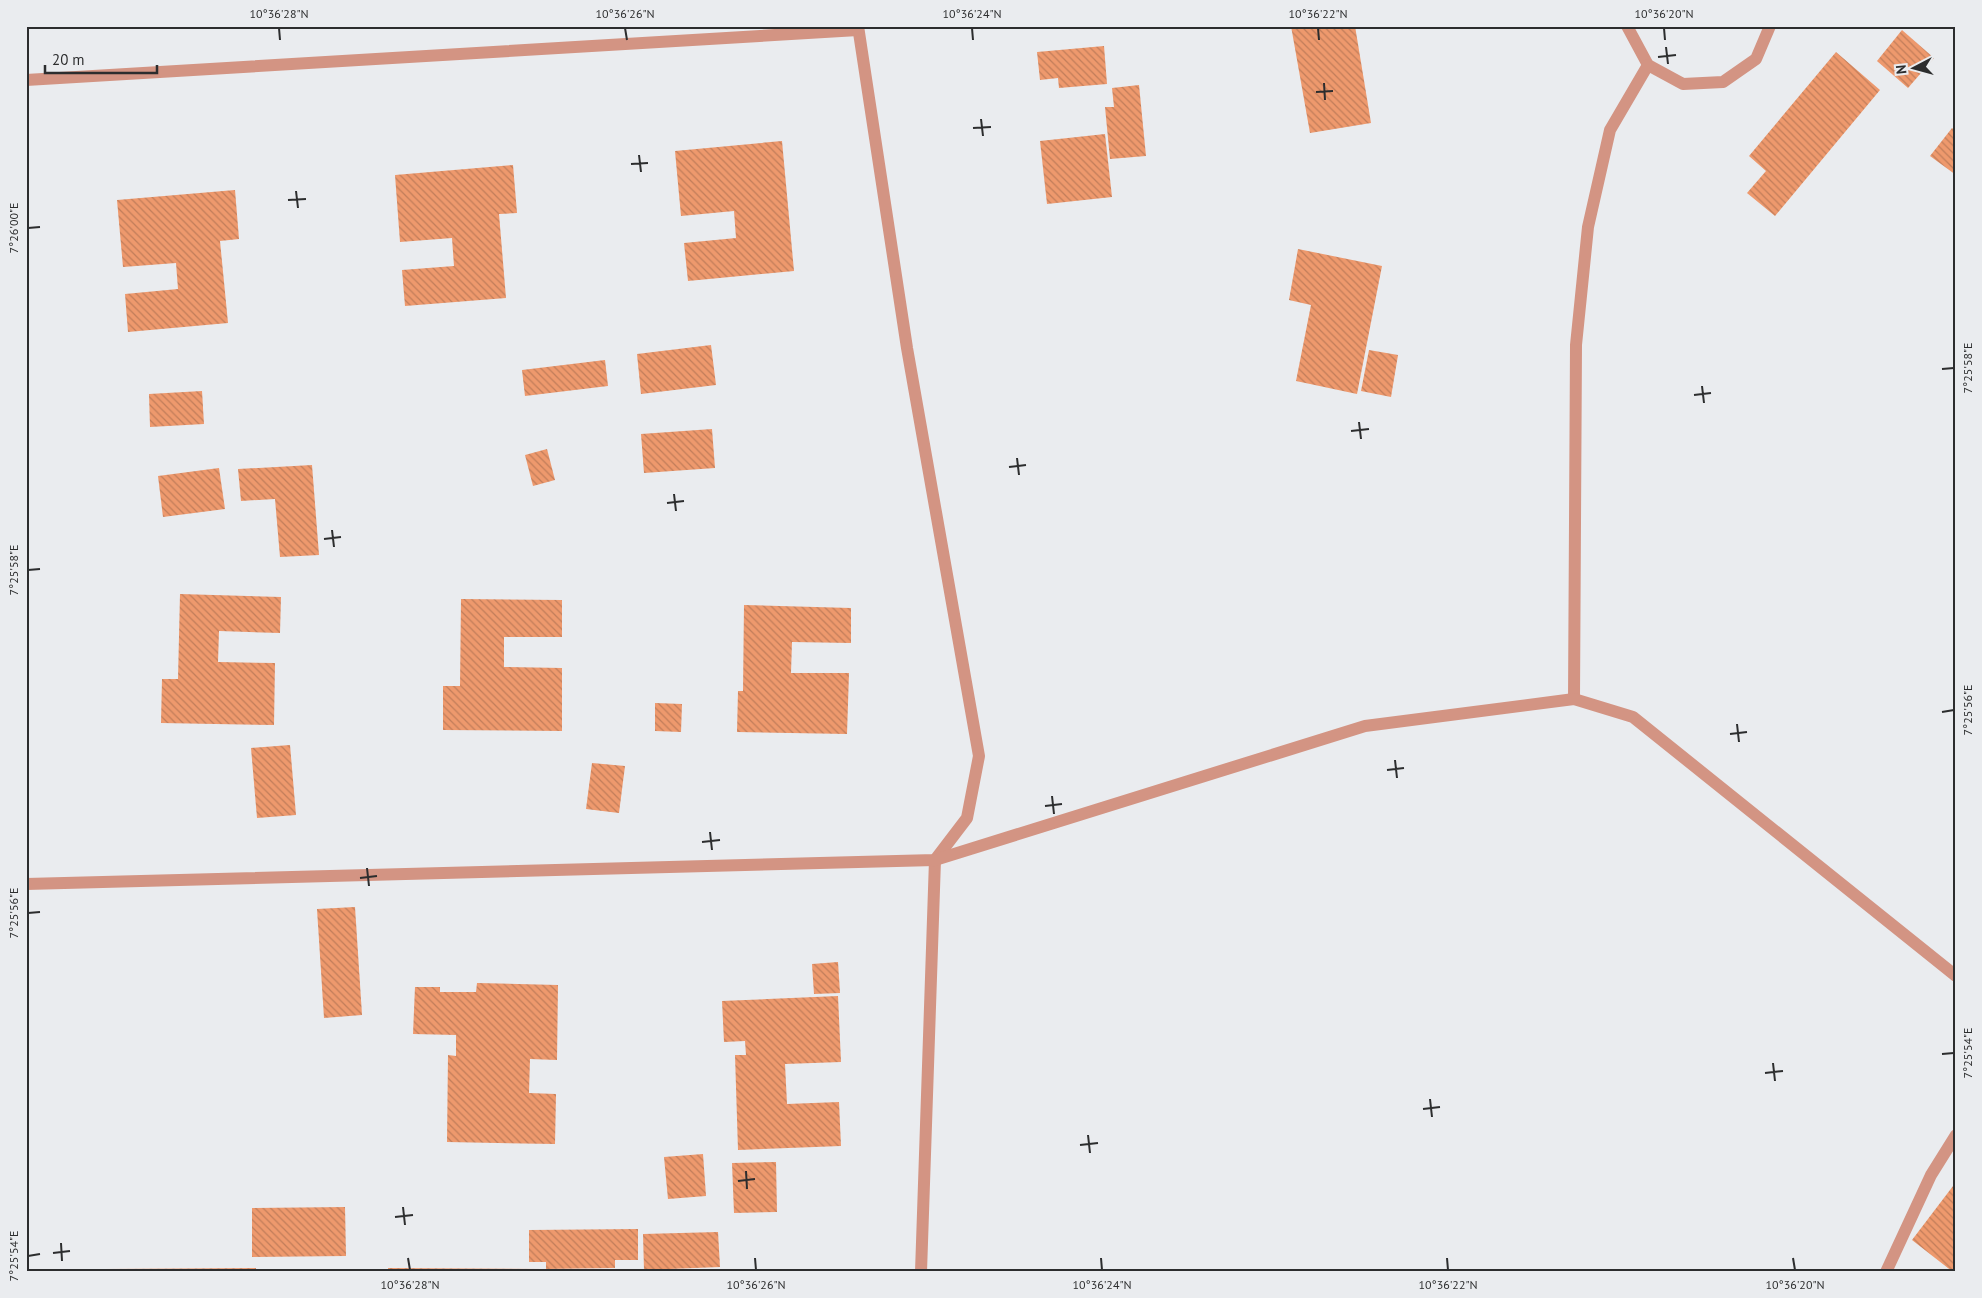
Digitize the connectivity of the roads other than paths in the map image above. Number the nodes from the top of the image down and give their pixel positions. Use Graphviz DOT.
graph roads {
  1 [pos="1627,26"];
  2 [pos="1770,26"];
  3 [pos="858,28"];
  4 [pos="1648,65"];
  5 [pos="26,80"];
  6 [pos="1574,699"];
  7 [pos="935,860"];
  8 [pos="26,884"];
  9 [pos="1956,976"];
  10 [pos="1956,1135"];
  11 [pos="921,1272"];
  12 [pos="1886,1272"];
  1 -- 4 [label="lane"];
  2 -- 4 [label="lane"];
  3 -- 5 [label="lane"];
  3 -- 7 [label="lane"];
  4 -- 6 [label="lane"];
  6 -- 7 [label="lane"];
  6 -- 9 [label="lane"];
  7 -- 8 [label="lane"];
  7 -- 11 [label="lane"];
  10 -- 12 [label="lane"];
}
